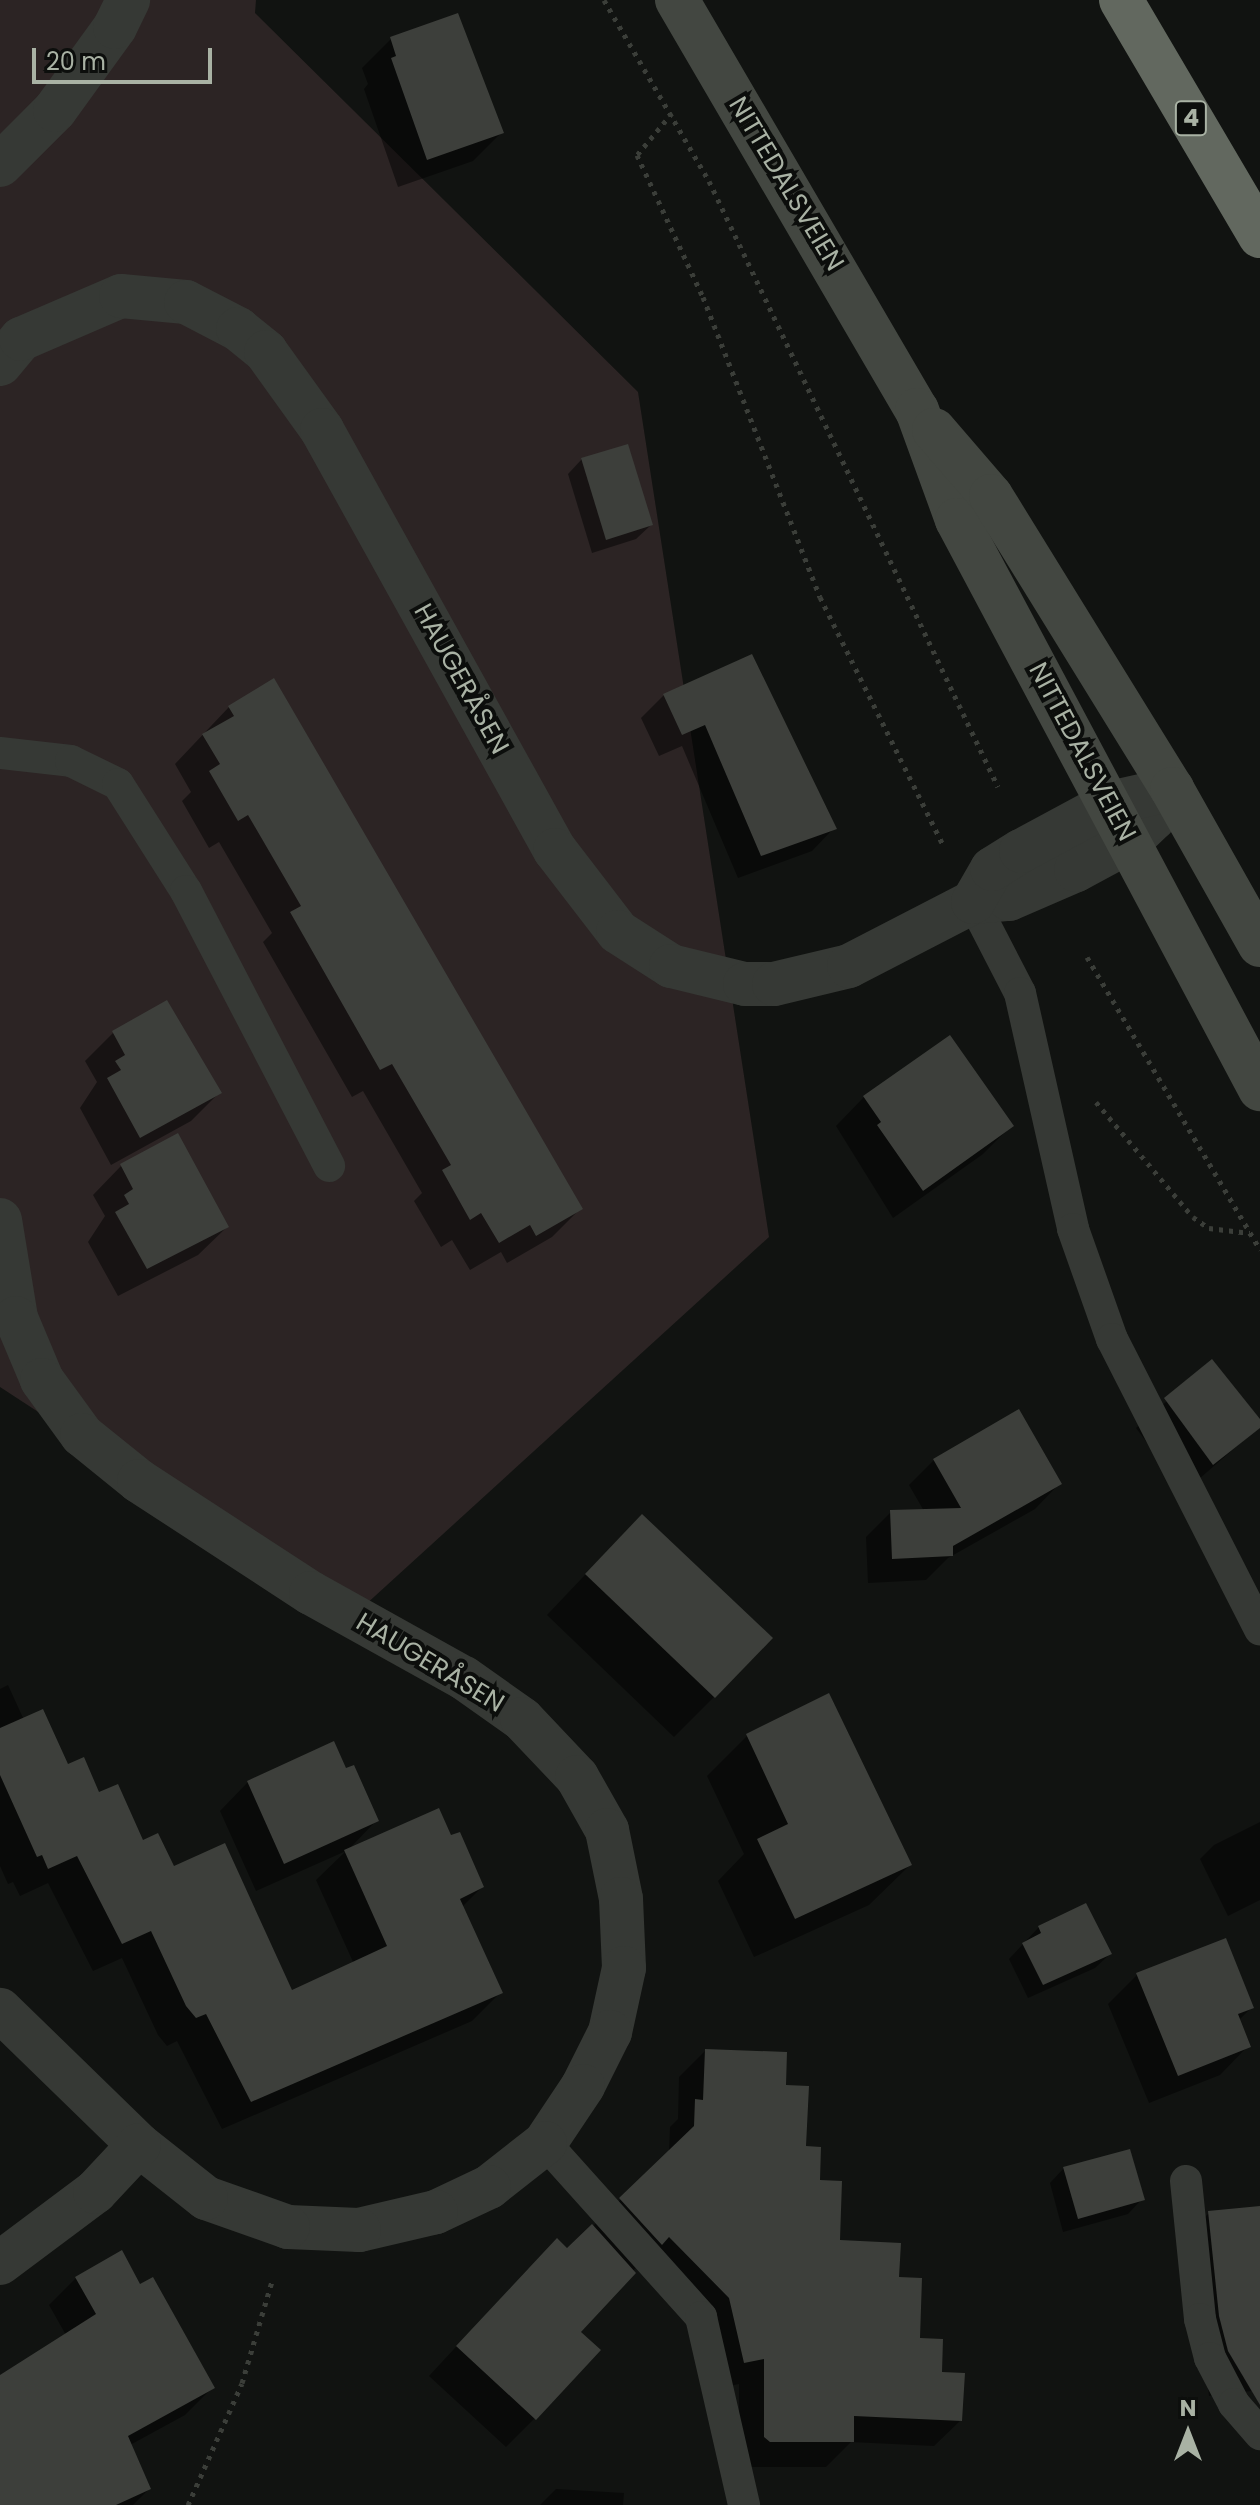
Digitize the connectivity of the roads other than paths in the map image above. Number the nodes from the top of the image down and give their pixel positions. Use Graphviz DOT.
graph roads {
  1 [pos="128,0"];
  2 [pos="677,0"];
  3 [pos="1121,0"];
  4 [pos="0,165"];
  5 [pos="1260,236"];
  6 [pos="0,364"];
  7 [pos="917,410"];
  8 [pos="0,753"];
  9 [pos="1172,789"];
  10 [pos="1120,822"];
  11 [pos="973,902"];
  12 [pos="1260,945"];
  13 [pos="1260,1089"];
  14 [pos="329,1166"];
  15 [pos="0,1220"];
  16 [pos="1260,1629"];
  17 [pos="0,2010"];
  18 [pos="545,2143"];
  19 [pos="139,2145"];
  20 [pos="1186,2181"];
  21 [pos="0,2263"];
  22 [pos="1260,2434"];
  23 [pos="729,2446"];
  24 [pos="721,2505"];
  25 [pos="744,2505"];
  1 -- 4 [label="street"];
  2 -- 7 [label="main road, NITTEDALSVEIEN"];
  3 -- 5 [label="highway, 4"];
  6 -- 11 [label="street, HAUGERÅSEN"];
  7 -- 9 [label="main road, NITTEDALSVEIEN"];
  7 -- 10 [label="main road, NITTEDALSVEIEN"];
  8 -- 14 [label="lane"];
  9 -- 10 [label="street, HAUGERÅSEN"];
  9 -- 12 [label="main road, NITTEDALSVEIEN"];
  10 -- 11 [label="street, HAUGERÅSEN"];
  10 -- 13 [label="main road, NITTEDALSVEIEN"];
  11 -- 16 [label="lane"];
  15 -- 18 [label="street, HAUGERÅSEN"];
  17 -- 19 [label="street, HAUGERÅSEN"];
  18 -- 19 [label="street, HAUGERÅSEN"];
  18 -- 23 [label="lane"];
  19 -- 21 [label="street"];
  20 -- 22 [label="lane"];
  23 -- 24 [label="lane"];
  23 -- 25 [label="lane"];
}
